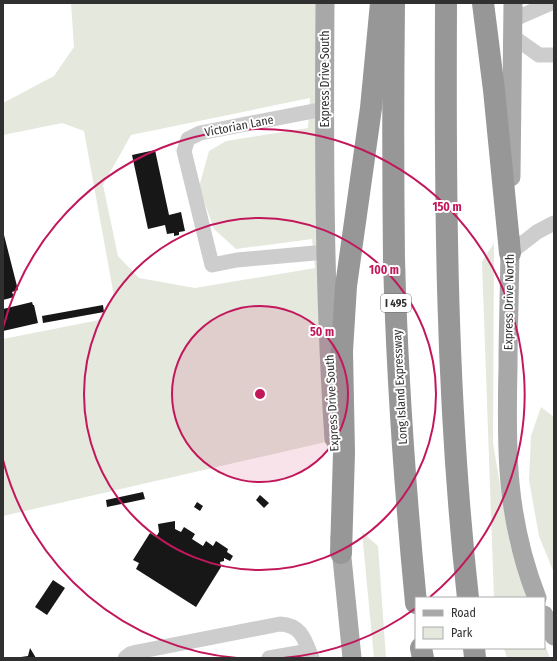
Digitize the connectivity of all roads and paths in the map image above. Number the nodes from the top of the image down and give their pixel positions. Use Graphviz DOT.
graph roads {
  1 [pos="325,3"];
  2 [pos="381,3"];
  3 [pos="394,3"];
  4 [pos="446,3"];
  5 [pos="483,3"];
  6 [pos="551,3"];
  7 [pos="512,20"];
  8 [pos="554,55"];
  9 [pos="324,109"];
  10 [pos="554,223"];
  11 [pos="326,252"];
  12 [pos="510,253"];
  13 [pos="341,554"];
  14 [pos="416,597"];
  15 [pos="468,597"];
  16 [pos="537,597"];
  17 [pos="545,617"];
  18 [pos="554,636"];
  19 [pos="311,655"];
  20 [pos="126,658"];
  21 [pos="269,658"];
  22 [pos="352,658"];
  1 -- 9 [label="main road, Express Drive South"];
  2 -- 13 [label="highway"];
  3 -- 14 [label="highway, Long Island Expressway / I 495"];
  4 -- 15 [label="highway"];
  5 -- 12 [label="highway"];
  6 -- 7 [label="lane"];
  7 -- 8 [label="lane"];
  7 -- 12 [label="main road, Express Drive North"];
  9 -- 11 [label="main road, Express Drive South"];
  9 -- 11 [label="lane, Victorian Lane"];
  10 -- 12 [label="lane"];
  11 -- 13 [label="main road, Express Drive South"];
  12 -- 16 [label="main road, Express Drive North"];
  13 -- 22 [label="main road, Express Drive South"];
  17 -- 18 [label="main road"];
  19 -- 20 [label="lane"];
  19 -- 21 [label="lane"];
}
